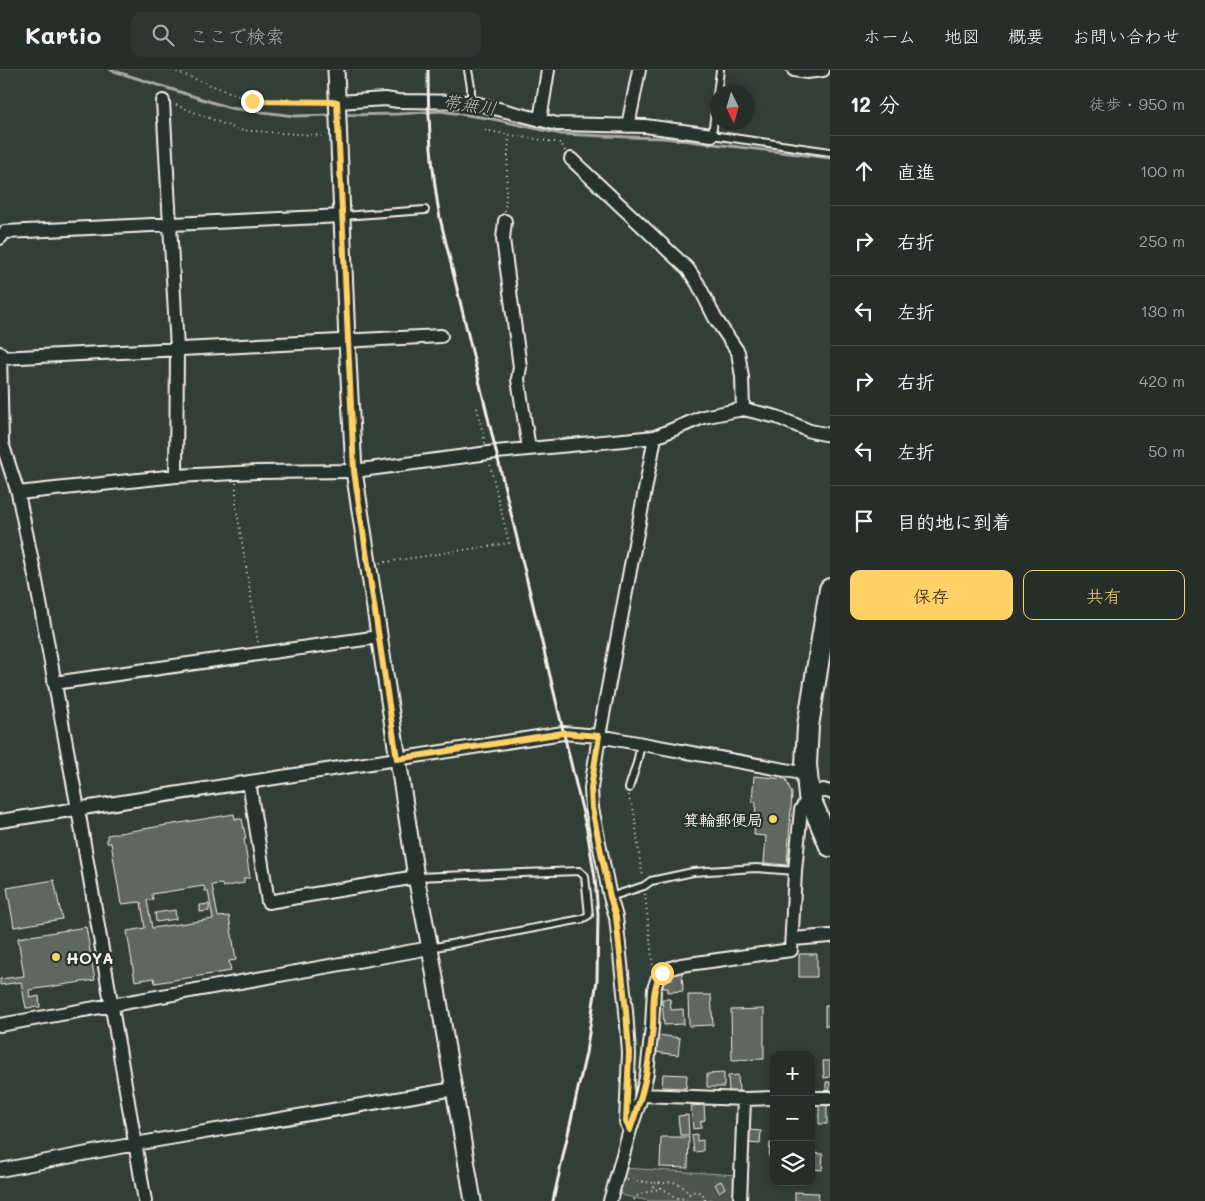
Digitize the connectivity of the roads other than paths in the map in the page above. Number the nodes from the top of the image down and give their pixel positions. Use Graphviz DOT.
graph roads {
  1 [pos="336,70"];
  2 [pos="468,70"];
  3 [pos="548,70"];
  4 [pos="639,70"];
  5 [pos="720,70"];
  6 [pos="794,70"];
  7 [pos="822,70"];
  8 [pos="163,101"];
  9 [pos="471,102"];
  10 [pos="337,117"];
  11 [pos="540,120"];
  12 [pos="628,126"];
  13 [pos="712,135"];
  14 [pos="830,152"];
  15 [pos="570,159"];
  16 [pos="424,210"];
  17 [pos="342,216"];
  18 [pos="505,221"];
  19 [pos="170,224"];
  20 [pos="0,238"];
  21 [pos="441,336"];
  22 [pos="347,341"];
  23 [pos="177,349"];
  24 [pos="0,353"];
  25 [pos="0,358"];
  26 [pos="743,408"];
  27 [pos="830,435"];
  28 [pos="655,437"];
  29 [pos="529,449"];
  30 [pos="4,465"];
  31 [pos="354,471"];
  32 [pos="176,476"];
  33 [pos="18,493"];
  34 [pos="830,589"];
  35 [pos="379,637"];
  36 [pos="825,648"];
  37 [pos="54,682"];
  38 [pos="599,736"];
  39 [pos="641,744"];
  40 [pos="397,759"];
  41 [pos="807,774"];
  42 [pos="249,782"];
  43 [pos="629,788"];
  44 [pos="830,792"];
  45 [pos="809,796"];
  46 [pos="78,809"];
  47 [pos="0,821"];
  48 [pos="830,846"];
  49 [pos="795,871"];
  50 [pos="416,877"];
  51 [pos="610,897"];
  52 [pos="830,936"];
  53 [pos="793,939"];
  54 [pos="430,948"];
  55 [pos="112,1005"];
  56 [pos="0,1025"];
  57 [pos="454,1089"];
  58 [pos="642,1095"];
  59 [pos="770,1098"];
  60 [pos="815,1098"];
  61 [pos="830,1098"];
  62 [pos="744,1099"];
  63 [pos="630,1130"];
  64 [pos="135,1144"];
  65 [pos="0,1170"];
  66 [pos="145,1201"];
  67 [pos="472,1201"];
  68 [pos="610,1201"];
  69 [pos="740,1201"];
  1 -- 10 [label="street"];
  2 -- 9 [label="lane"];
  3 -- 11 [label="street"];
  4 -- 12 [label="street"];
  5 -- 13 [label="lane"];
  6 -- 7 [label="street"];
  8 -- 19 [label="street"];
  9 -- 10 [label="street"];
  9 -- 11 [label="street"];
  10 -- 17 [label="street"];
  11 -- 12 [label="street"];
  12 -- 13 [label="street"];
  13 -- 14 [label="lane"];
  15 -- 26 [label="street"];
  16 -- 17 [label="lane"];
  17 -- 19 [label="street"];
  17 -- 22 [label="street"];
  18 -- 29 [label="street"];
  19 -- 20 [label="street"];
  19 -- 23 [label="street"];
  21 -- 22 [label="street"];
  22 -- 23 [label="street"];
  22 -- 31 [label="street"];
  23 -- 25 [label="street"];
  23 -- 32 [label="street"];
  24 -- 25 [label="street"];
  25 -- 30 [label="street"];
  26 -- 27 [label="street"];
  26 -- 28 [label="street"];
  28 -- 29 [label="street"];
  28 -- 38 [label="street"];
  29 -- 31 [label="street"];
  30 -- 33 [label="street"];
  31 -- 32 [label="street"];
  31 -- 35 [label="street"];
  32 -- 33 [label="street"];
  33 -- 37 [label="street"];
  34 -- 36 [label="highway"];
  35 -- 37 [label="street"];
  35 -- 40 [label="street"];
  36 -- 41 [label="highway"];
  37 -- 46 [label="street"];
  38 -- 39 [label="street"];
  38 -- 40 [label="street"];
  38 -- 51 [label="street"];
  39 -- 41 [label="street"];
  39 -- 43 [label="lane"];
  40 -- 42 [label="street"];
  40 -- 50 [label="street"];
  41 -- 45 [label="highway"];
  42 -- 46 [label="street"];
  42 -- 50 [label="street"];
  44 -- 45 [label="street"];
  45 -- 48 [label="highway"];
  45 -- 49 [label="street"];
  46 -- 47 [label="street"];
  46 -- 55 [label="street"];
  49 -- 51 [label="lane"];
  49 -- 53 [label="street"];
  50 -- 54 [label="street"];
  50 -- 54 [label="lane"];
  51 -- 63 [label="street"];
  52 -- 53 [label="street"];
  53 -- 58 [label="street"];
  54 -- 55 [label="street"];
  54 -- 57 [label="street"];
  55 -- 56 [label="street"];
  55 -- 64 [label="street"];
  57 -- 64 [label="street"];
  57 -- 67 [label="street"];
  58 -- 62 [label="street"];
  58 -- 63 [label="street"];
  59 -- 62 [label="street"];
  60 -- 61 [label="street"];
  62 -- 69 [label="street"];
  63 -- 68 [label="street"];
  64 -- 65 [label="street"];
  64 -- 66 [label="street"];
}
